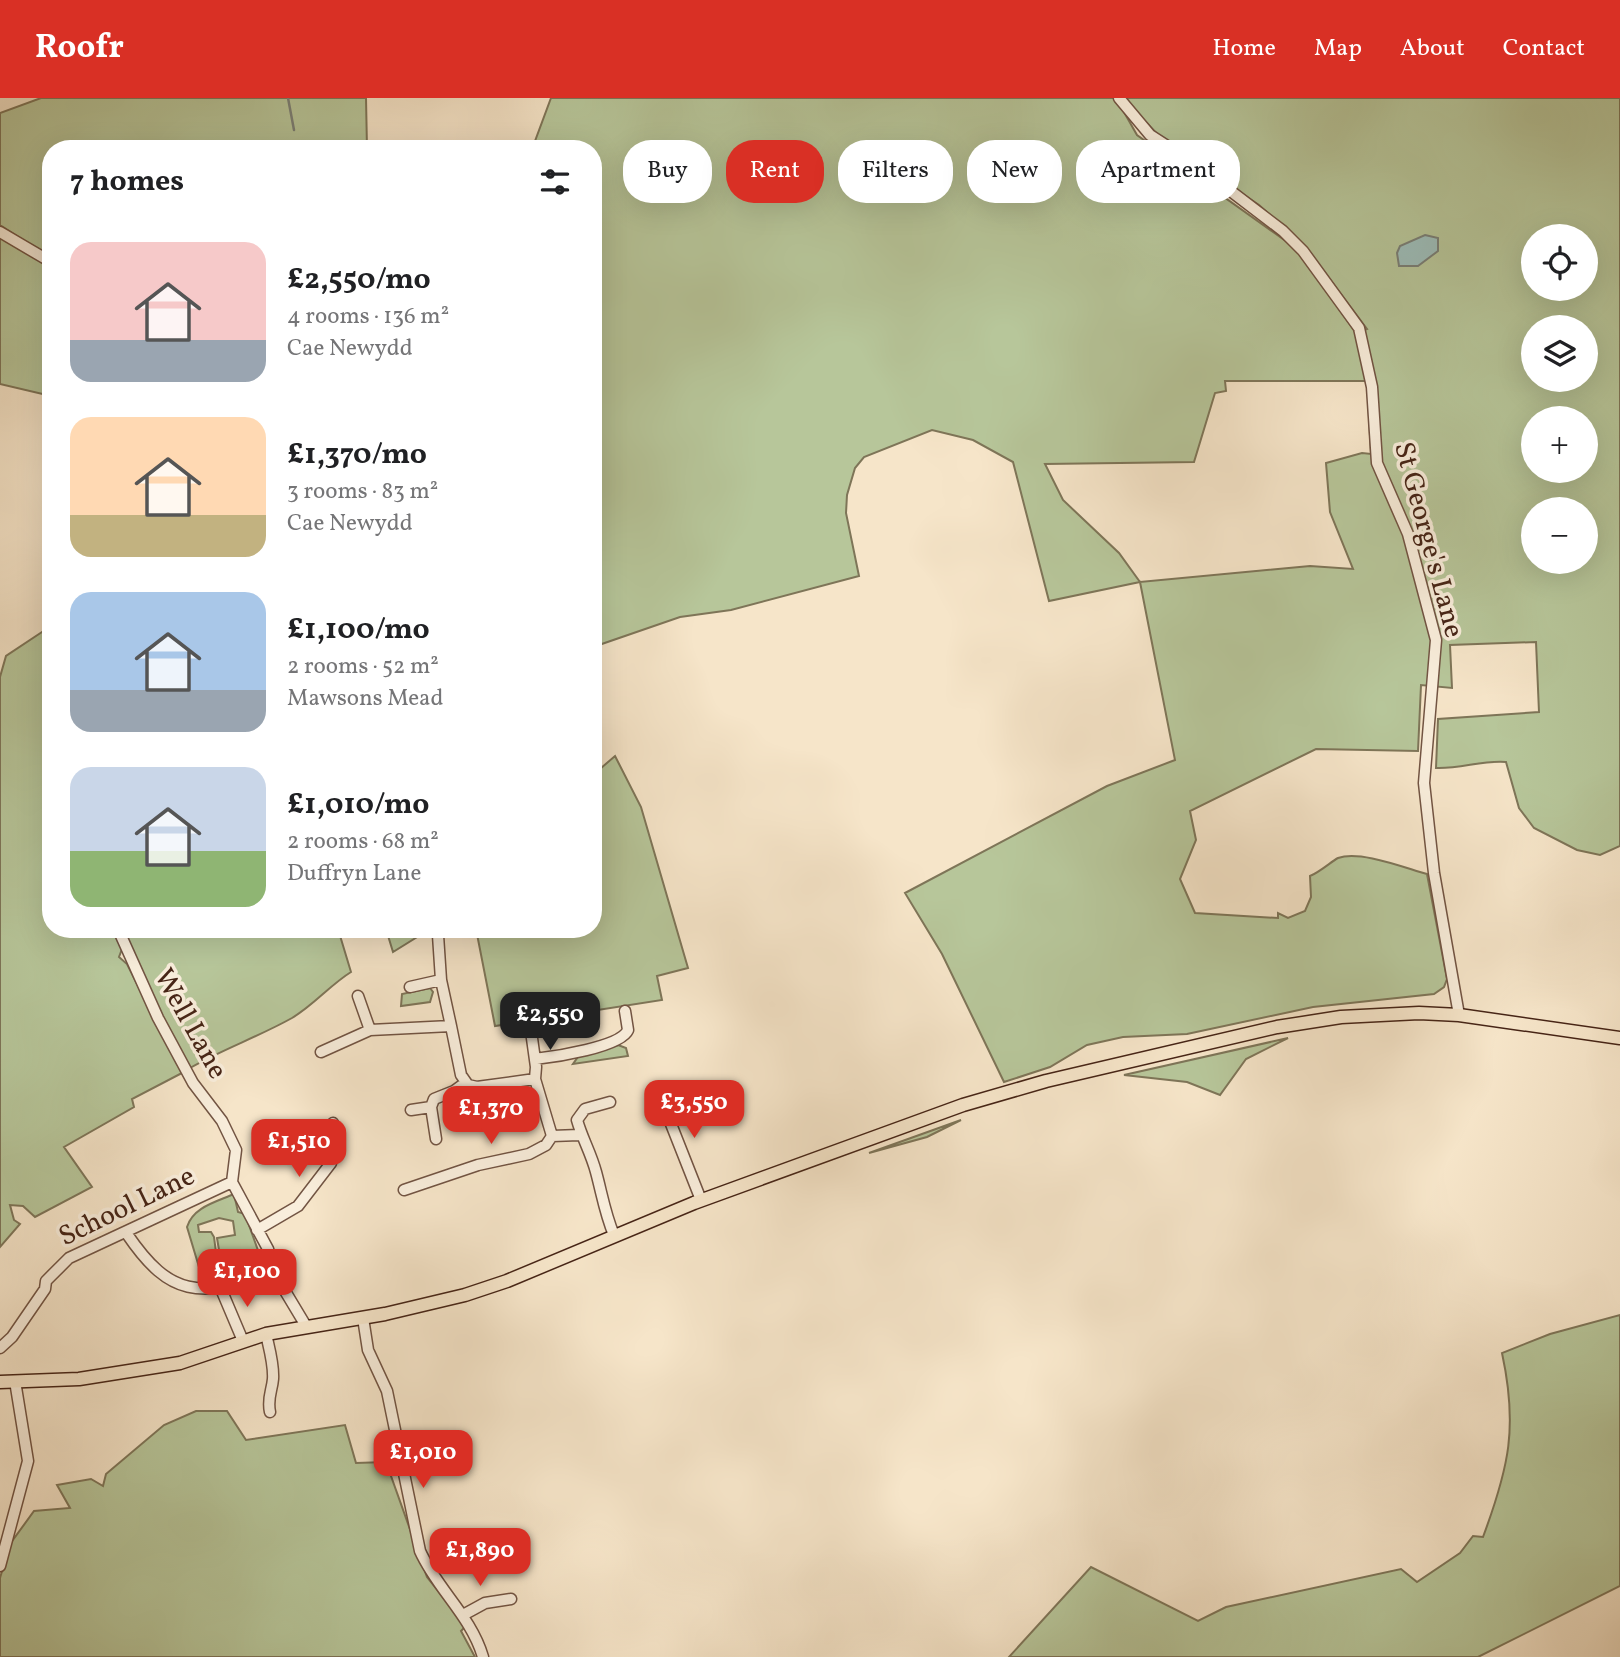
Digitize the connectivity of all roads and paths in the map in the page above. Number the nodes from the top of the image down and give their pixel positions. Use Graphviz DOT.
graph roads {
  1 [pos="1119,98"];
  2 [pos="0,232"];
  3 [pos="42,257"];
  4 [pos="122,938"];
  5 [pos="438,938"];
  6 [pos="441,980"];
  7 [pos="410,988"];
  8 [pos="358,996"];
  9 [pos="625,1010"];
  10 [pos="1459,1014"];
  11 [pos="530,1024"];
  12 [pos="451,1026"];
  13 [pos="370,1030"];
  14 [pos="1620,1038"];
  15 [pos="321,1052"];
  16 [pos="536,1059"];
  17 [pos="535,1079"];
  18 [pos="465,1083"];
  19 [pos="658,1091"];
  20 [pos="610,1102"];
  21 [pos="430,1107"];
  22 [pos="411,1110"];
  23 [pos="333,1123"];
  24 [pos="579,1135"];
  25 [pos="552,1136"];
  26 [pos="436,1139"];
  27 [pos="232,1182"];
  28 [pos="404,1190"];
  29 [pos="701,1200"];
  30 [pos="257,1230"];
  31 [pos="127,1234"];
  32 [pos="614,1235"];
  33 [pos="276,1276"];
  34 [pos="221,1289"];
  35 [pos="363,1318"];
  36 [pos="306,1326"];
  37 [pos="266,1334"];
  38 [pos="243,1341"];
  39 [pos="0,1348"];
  40 [pos="15,1381"];
  41 [pos="0,1382"];
  42 [pos="270,1412"];
  43 [pos="0,1566"];
  44 [pos="511,1599"];
  45 [pos="463,1615"];
  46 [pos="483,1657"];
  1 -- 10 [label="street, St George's Lane"];
  2 -- 3 [label="street"];
  4 -- 27 [label="street, Well Lane"];
  5 -- 6 [label="street"];
  6 -- 7 [label="street"];
  6 -- 12 [label="street"];
  8 -- 13 [label="street"];
  9 -- 16 [label="street"];
  10 -- 14 [label="main road"];
  10 -- 29 [label="main road"];
  11 -- 16 [label="street"];
  12 -- 13 [label="street"];
  12 -- 18 [label="street"];
  13 -- 15 [label="street"];
  16 -- 17 [label="street"];
  17 -- 18 [label="street"];
  17 -- 25 [label="street"];
  18 -- 21 [label="street"];
  19 -- 29 [label="street"];
  20 -- 24 [label="street"];
  21 -- 22 [label="street"];
  21 -- 26 [label="street"];
  23 -- 30 [label="street"];
  24 -- 25 [label="street"];
  24 -- 32 [label="street"];
  25 -- 28 [label="street"];
  27 -- 30 [label="street"];
  27 -- 31 [label="street, School Lane"];
  29 -- 32 [label="main road"];
  30 -- 33 [label="street"];
  31 -- 34 [label="street"];
  31 -- 39 [label="street, School Lane"];
  32 -- 35 [label="main road"];
  33 -- 34 [label="street"];
  33 -- 36 [label="street"];
  34 -- 38 [label="street"];
  35 -- 36 [label="main road"];
  35 -- 45 [label="street"];
  36 -- 37 [label="main road"];
  37 -- 38 [label="main road"];
  37 -- 42 [label="street"];
  38 -- 40 [label="main road"];
  40 -- 41 [label="main road"];
  40 -- 43 [label="street"];
  44 -- 45 [label="street"];
  45 -- 46 [label="street"];
}
